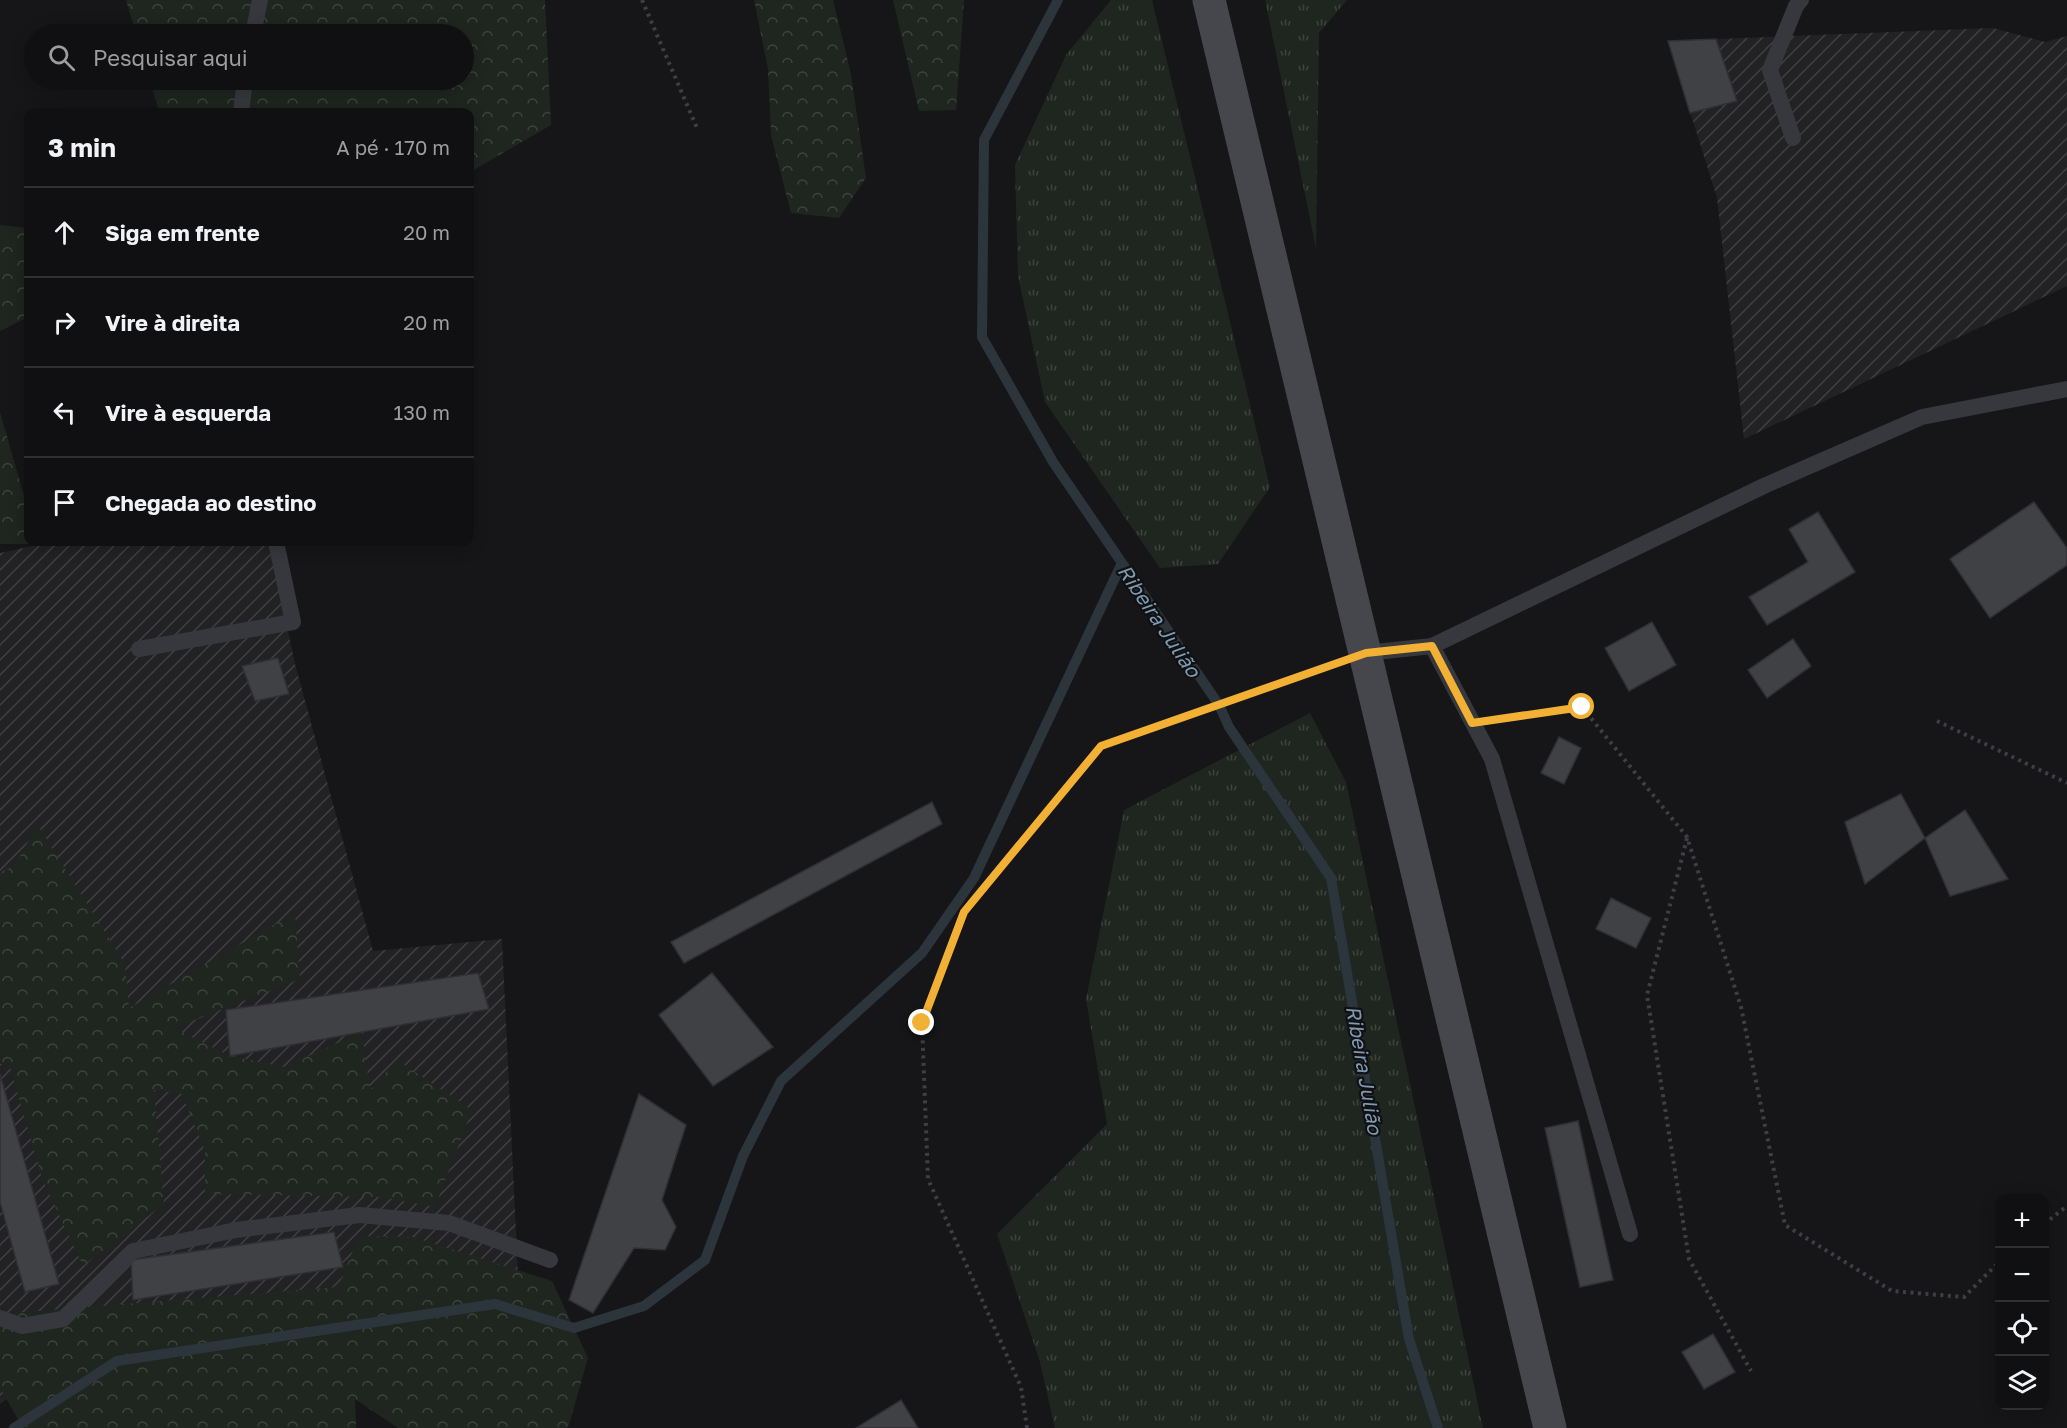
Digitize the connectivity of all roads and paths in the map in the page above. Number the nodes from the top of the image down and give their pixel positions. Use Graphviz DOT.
graph roads {
  1 [pos="260,0"];
  2 [pos="642,0"];
  3 [pos="1209,0"];
  4 [pos="1801,0"];
  5 [pos="255,24"];
  6 [pos="244,90"];
  7 [pos="242,108"];
  8 [pos="697,128"];
  9 [pos="1793,138"];
  10 [pos="2067,389"];
  11 [pos="277,546"];
  12 [pos="1432,646"];
  13 [pos="139,649"];
  14 [pos="1366,653"];
  15 [pos="1937,721"];
  16 [pos="1472,723"];
  17 [pos="2067,783"];
  18 [pos="1687,837"];
  19 [pos="2067,1206"];
  20 [pos="2049,1220"];
  21 [pos="1630,1234"];
  22 [pos="550,1260"];
  23 [pos="1995,1266"];
  24 [pos="0,1318"];
  25 [pos="1751,1371"];
  26 [pos="1027,1428"];
  27 [pos="1550,1428"];
  1 -- 5 [label="lane"];
  2 -- 8 [label="path"];
  3 -- 14 [label="main road"];
  4 -- 9 [label="lane"];
  6 -- 7 [label="lane"];
  10 -- 12 [label="lane"];
  11 -- 13 [label="lane"];
  12 -- 14 [label="lane"];
  12 -- 16 [label="lane"];
  14 -- 26 [label="path"];
  14 -- 27 [label="main road"];
  15 -- 17 [label="path"];
  16 -- 18 [label="path"];
  16 -- 21 [label="lane"];
  18 -- 23 [label="path"];
  18 -- 25 [label="path"];
  19 -- 20 [label="path"];
  22 -- 24 [label="lane"];
}
